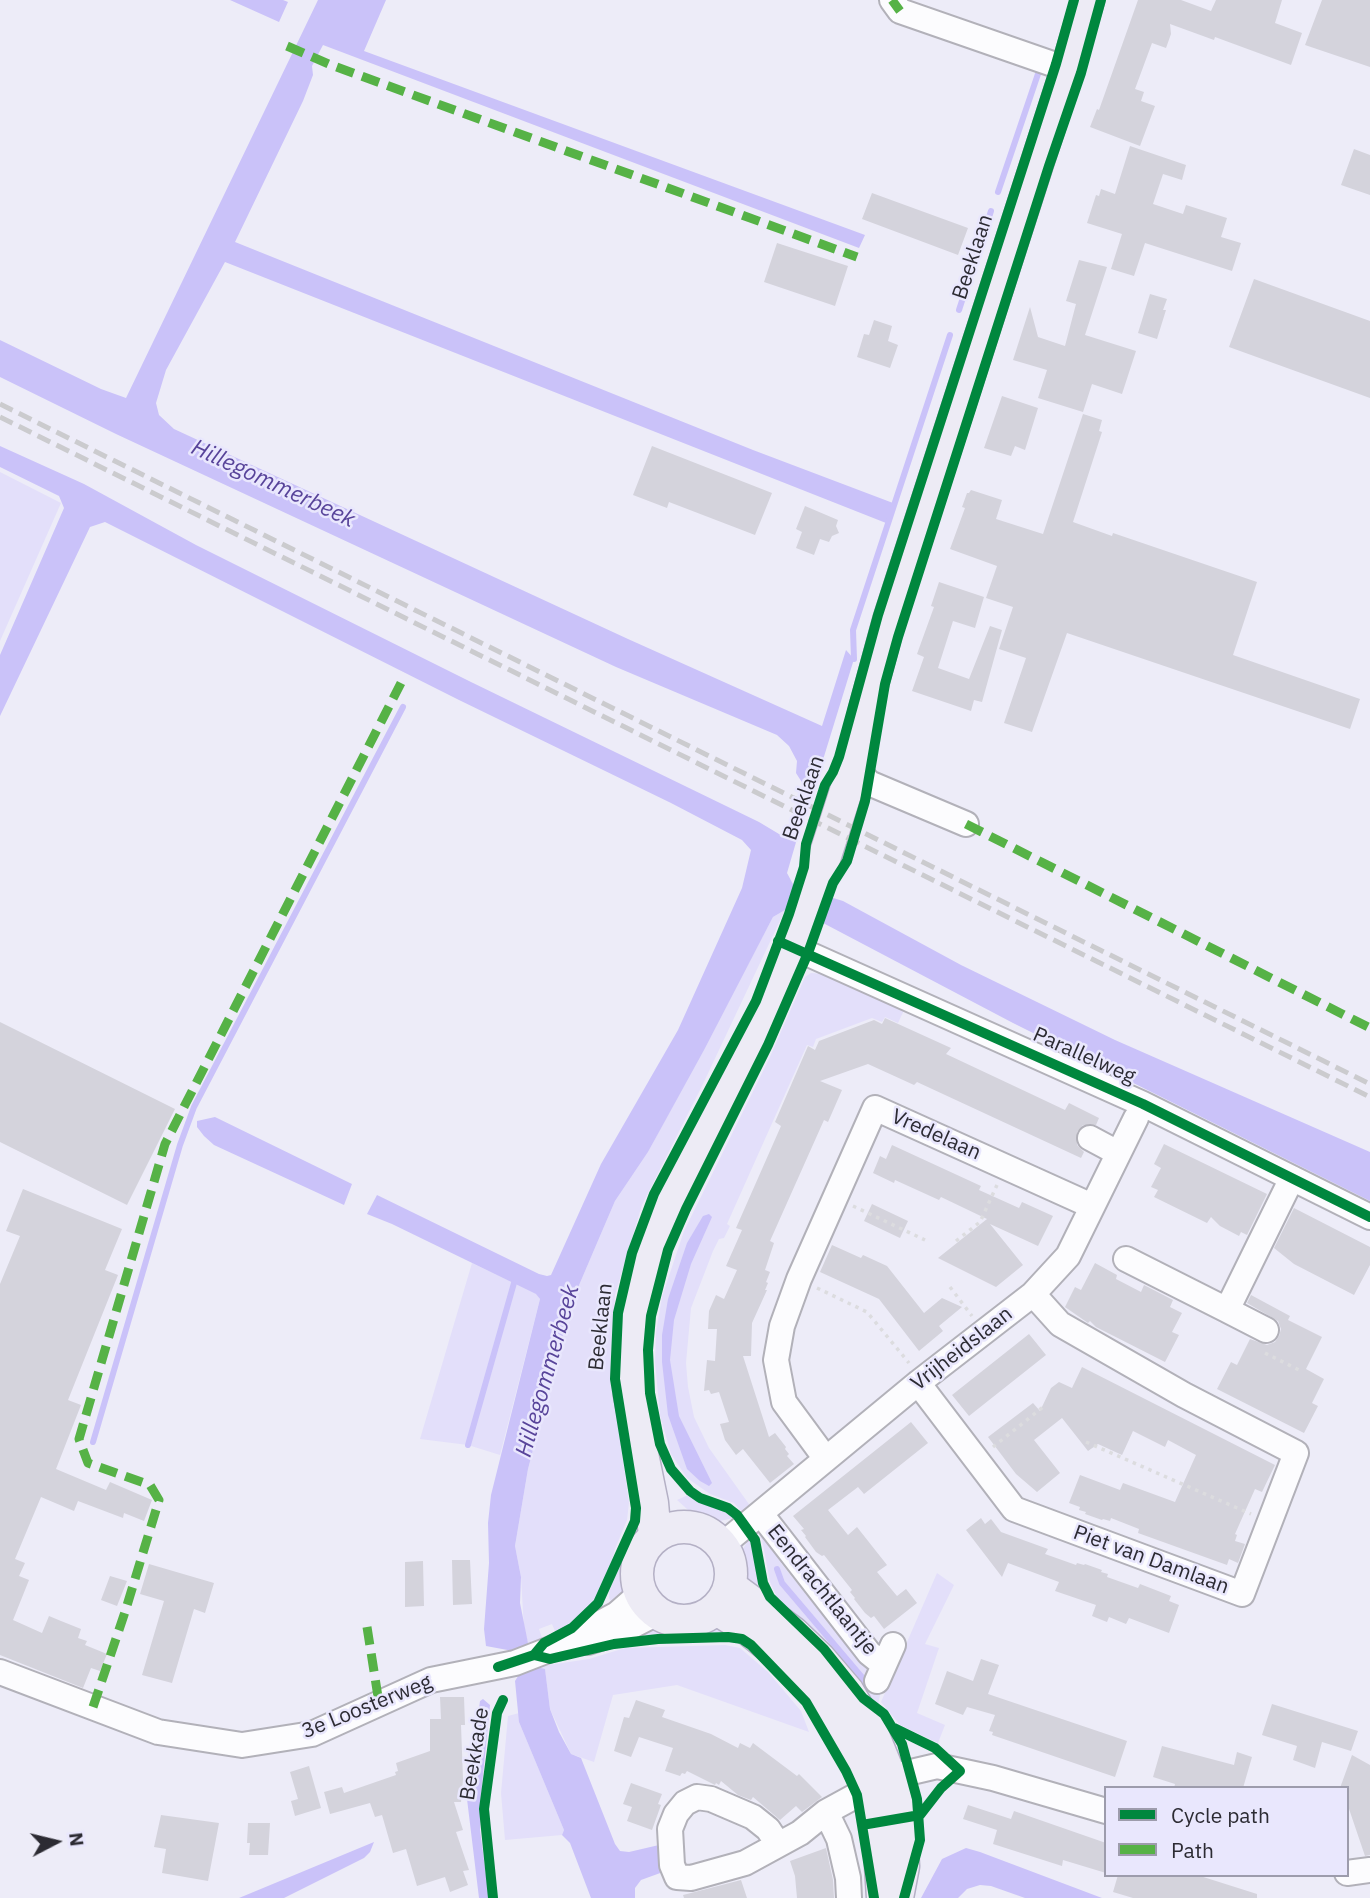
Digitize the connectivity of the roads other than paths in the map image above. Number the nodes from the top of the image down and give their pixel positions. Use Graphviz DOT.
graph roads {
  1 [pos="892,0"];
  2 [pos="1088,0"];
  3 [pos="1067,69"];
  4 [pos="854,766"];
  5 [pos="965,824"];
  6 [pos="793,947"];
  7 [pos="1136,1118"];
  8 [pos="1090,1138"];
  9 [pos="1118,1153"];
  10 [pos="1293,1178"];
  11 [pos="1092,1206"];
  12 [pos="1370,1217"];
  13 [pos="1126,1259"];
  14 [pos="1033,1294"];
  15 [pos="1227,1310"];
  16 [pos="1266,1330"];
  17 [pos="634,1377"];
  18 [pos="920,1382"];
  19 [pos="826,1460"];
  20 [pos="761,1514"];
  21 [pos="687,1527"];
  22 [pos="655,1536"];
  23 [pos="722,1545"];
  24 [pos="724,1598"];
  25 [pos="649,1603"];
  26 [pos="885,1664"];
  27 [pos="0,1672"];
  28 [pos="880,1782"];
  29 [pos="1104,1810"];
  30 [pos="826,1812"];
  31 [pos="778,1844"];
  32 [pos="1370,1870"];
  33 [pos="1349,1873"];
  34 [pos="849,1898"];
  35 [pos="883,1898"];
  36 [pos="897,1898"];
  1 -- 3 [label="street"];
  2 -- 3 [label="main road, Beeklaan"];
  3 -- 4 [label="main road, Beeklaan"];
  4 -- 5 [label="street"];
  4 -- 6 [label="main road, Beeklaan"];
  6 -- 10 [label="street, Parallelweg"];
  6 -- 17 [label="main road, Beeklaan"];
  7 -- 9 [label="street, Vrijheidslaan"];
  8 -- 9 [label="street"];
  9 -- 11 [label="street, Vrijheidslaan"];
  10 -- 12 [label="street, Parallelweg"];
  10 -- 15 [label="street"];
  11 -- 14 [label="street, Vrijheidslaan"];
  11 -- 19 [label="street, Vredelaan"];
  13 -- 15 [label="street"];
  14 -- 18 [label="street, Vrijheidslaan"];
  14 -- 18 [label="street, Piet van Damlaan"];
  15 -- 16 [label="street"];
  17 -- 21 [label="main road, Beeklaan"];
  17 -- 22 [label="main road, Beeklaan"];
  18 -- 19 [label="street, Vrijheidslaan"];
  19 -- 20 [label="street, Vrijheidslaan"];
  20 -- 23 [label="street, Vrijheidslaan"];
  20 -- 26 [label="street, Eendrachtlaantje"];
  21 -- 22 [label="main road"];
  21 -- 23 [label="main road"];
  22 -- 25 [label="main road"];
  23 -- 24 [label="main road"];
  24 -- 25 [label="main road"];
  24 -- 28 [label="main road"];
  25 -- 27 [label="street, 3e Loosterweg"];
  28 -- 29 [label="street"];
  28 -- 30 [label="street"];
  28 -- 35 [label="main road"];
  28 -- 36 [label="main road"];
  30 -- 31 [label="street"];
  30 -- 34 [label="street"];
  32 -- 33 [label="street"];
}
